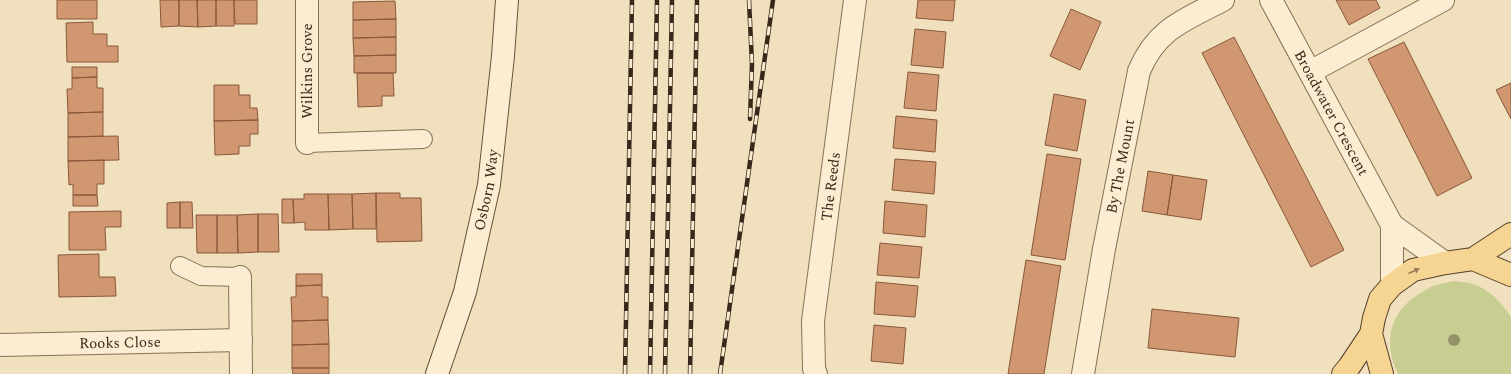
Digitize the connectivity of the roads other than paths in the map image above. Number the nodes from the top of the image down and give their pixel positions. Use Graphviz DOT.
graph roads {
  1 [pos="307,0"];
  2 [pos="507,0"];
  3 [pos="855,0"];
  4 [pos="1223,0"];
  5 [pos="1271,0"];
  6 [pos="1443,0"];
  7 [pos="1310,72"];
  8 [pos="423,139"];
  9 [pos="307,143"];
  10 [pos="1392,225"];
  11 [pos="1511,234"];
  12 [pos="1473,259"];
  13 [pos="1445,263"];
  14 [pos="180,266"];
  15 [pos="1511,275"];
  16 [pos="240,277"];
  17 [pos="1392,285"];
  18 [pos="1371,334"];
  19 [pos="240,340"];
  20 [pos="0,345"];
  21 [pos="241,374"];
  22 [pos="437,374"];
  23 [pos="816,374"];
  24 [pos="1082,374"];
  25 [pos="1343,374"];
  26 [pos="1382,374"];
  1 -- 9 [label="street, Wilkins Grove"];
  2 -- 22 [label="street, Osborn Way"];
  3 -- 23 [label="street, The Reeds"];
  4 -- 24 [label="street, By The Mount"];
  5 -- 7 [label="street, Broadwater Crescent"];
  6 -- 7 [label="street"];
  7 -- 10 [label="street, Broadwater Crescent"];
  8 -- 9 [label="lane"];
  10 -- 13 [label="street, Broadwater Crescent"];
  10 -- 17 [label="street, Broadwater Crescent"];
  11 -- 12 [label="main road"];
  12 -- 13 [label="main road"];
  12 -- 15 [label="main road"];
  17 -- 13 [label="main road, one-way"];
  14 -- 16 [label="lane"];
  16 -- 19 [label="street"];
  17 -- 18 [label="main road"];
  18 -- 25 [label="main road"];
  18 -- 26 [label="main road"];
  19 -- 20 [label="street, Rooks Close"];
  19 -- 21 [label="street"];
}
